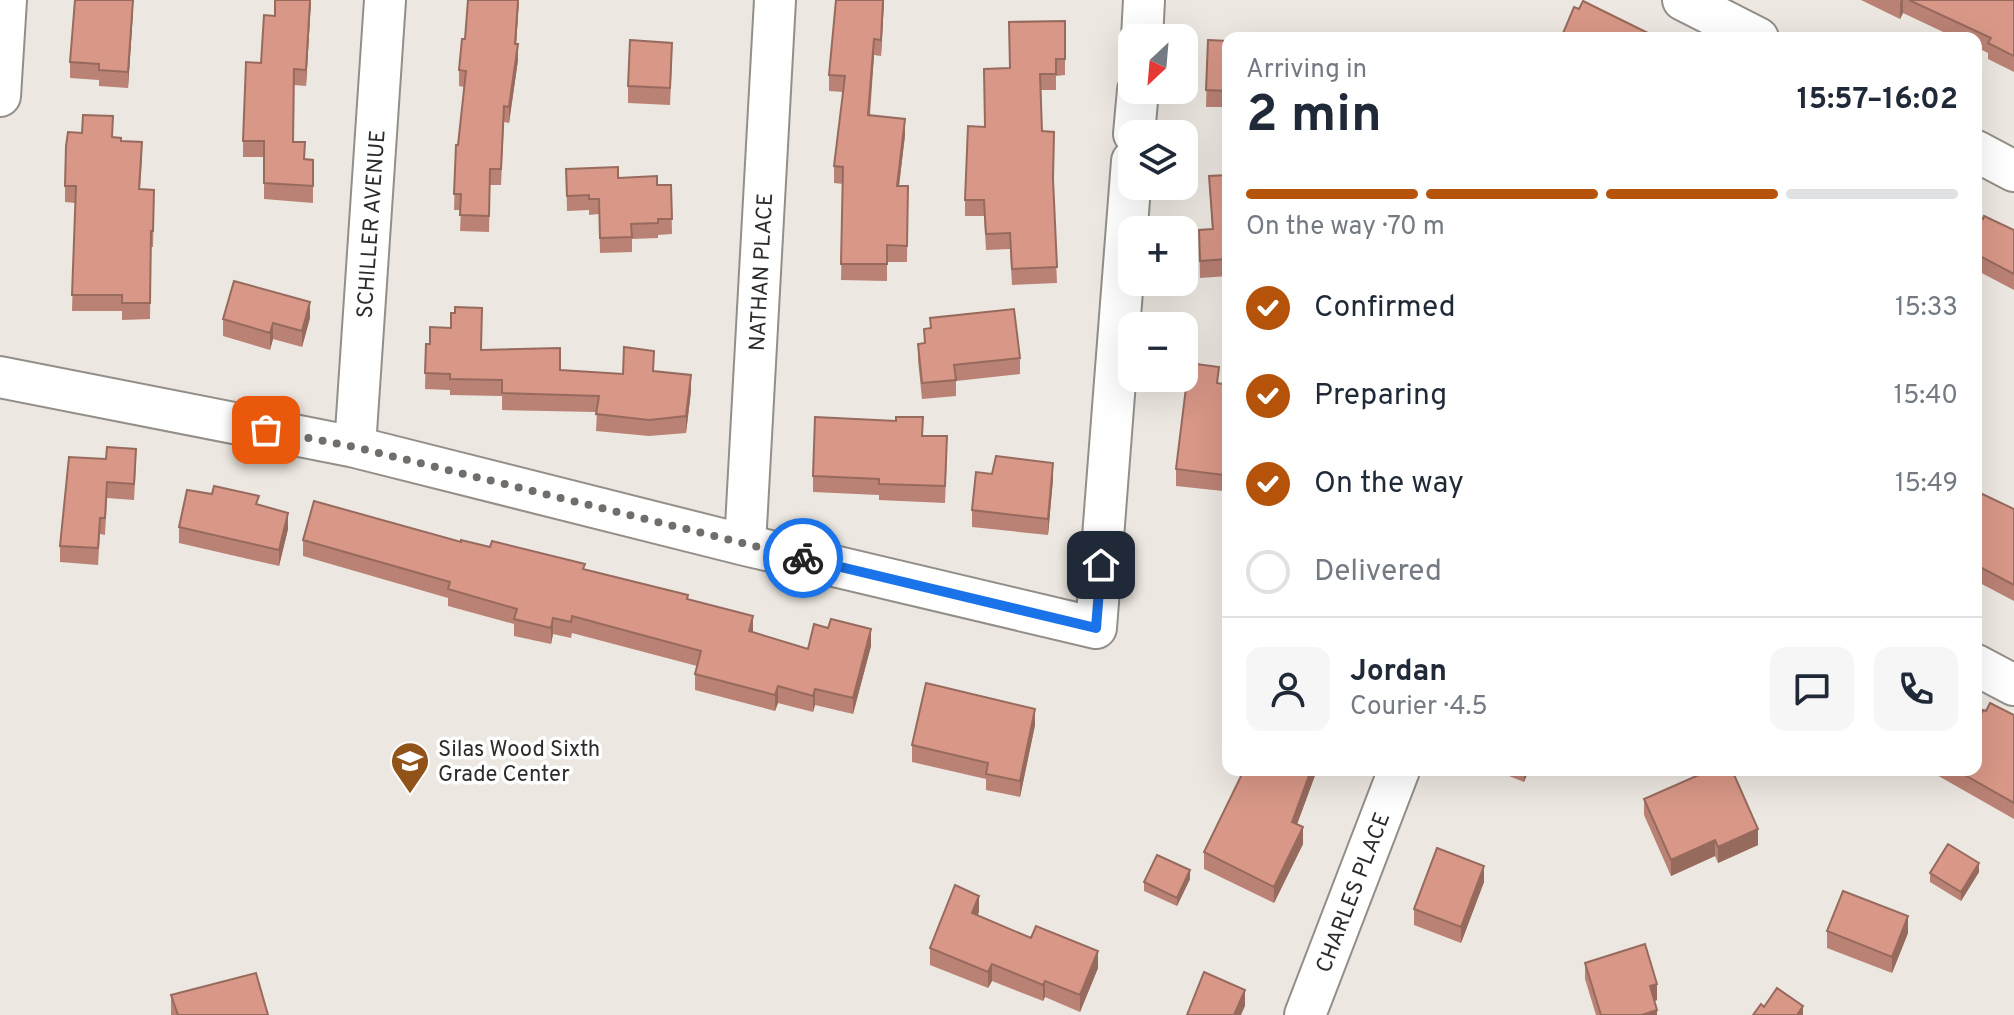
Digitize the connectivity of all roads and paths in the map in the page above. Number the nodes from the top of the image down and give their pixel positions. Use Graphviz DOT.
graph roads {
  1 [pos="6,0"];
  2 [pos="385,0"];
  3 [pos="775,0"];
  4 [pos="1144,0"];
  5 [pos="1683,0"];
  6 [pos="1143,24"];
  7 [pos="1746,32"];
  8 [pos="0,96"];
  9 [pos="1982,154"];
  10 [pos="2014,171"];
  11 [pos="1129,200"];
  12 [pos="0,377"];
  13 [pos="355,447"];
  14 [pos="745,545"];
  15 [pos="1982,668"];
  16 [pos="2014,685"];
  17 [pos="1397,776"];
  18 [pos="1305,1015"];
  1 -- 8 [label="street"];
  2 -- 13 [label="street, SCHILLER AVENUE"];
  3 -- 14 [label="street, NATHAN PLACE"];
  4 -- 6 [label="street"];
  5 -- 7 [label="street"];
  9 -- 10 [label="street"];
  11 -- 14 [label="street"];
  12 -- 13 [label="street"];
  13 -- 14 [label="street"];
  15 -- 16 [label="street"];
  17 -- 18 [label="street, CHARLES PLACE"];
}
